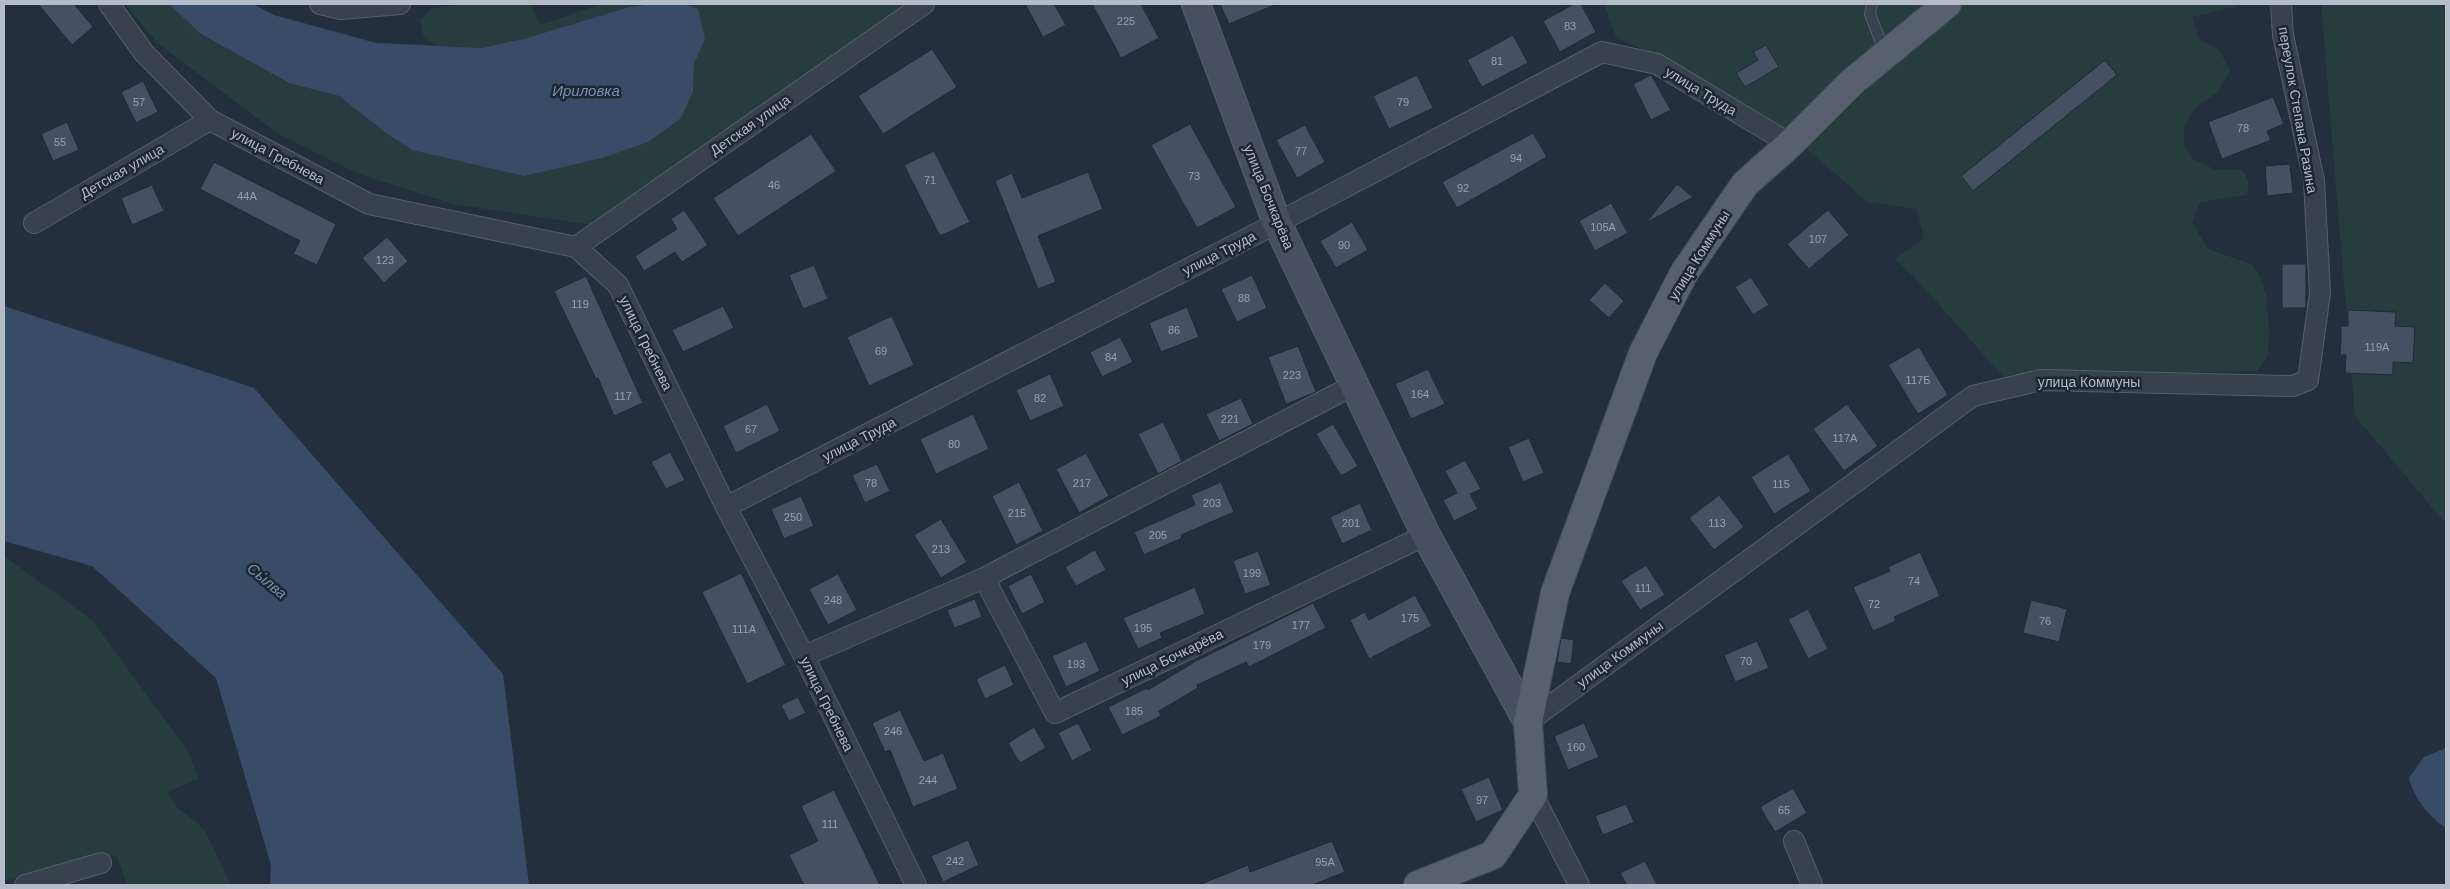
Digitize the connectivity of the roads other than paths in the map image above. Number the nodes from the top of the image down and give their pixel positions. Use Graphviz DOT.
graph roads {
  1 [pos="109,4"];
  2 [pos="320,4"];
  3 [pos="400,4"];
  4 [pos="924,4"];
  5 [pos="1196,4"];
  6 [pos="1872,4"];
  7 [pos="1947,4"];
  8 [pos="2282,4"];
  9 [pos="1885,54"];
  10 [pos="210,120"];
  11 [pos="1790,144"];
  12 [pos="34,223"];
  13 [pos="1277,223"];
  14 [pos="576,247"];
  15 [pos="1354,386"];
  16 [pos="2294,386"];
  17 [pos="726,507"];
  18 [pos="1426,535"];
  19 [pos="984,578"];
  20 [pos="804,656"];
  21 [pos="1528,722"];
  22 [pos="1533,795"];
  23 [pos="1794,841"];
  24 [pos="101,864"];
  25 [pos="25,885"];
  26 [pos="916,885"];
  27 [pos="1418,885"];
  28 [pos="1579,885"];
  29 [pos="1812,885"];
  1 -- 10 [label="street, улица Гребнева"];
  2 -- 3 [label="street"];
  4 -- 14 [label="street, Детская улица"];
  5 -- 13 [label="street, улица Бочкарёва"];
  6 -- 9 [label="lane"];
  7 -- 9 [label="main road, улица Коммуны"];
  8 -- 16 [label="street, переулок Степана Разина"];
  9 -- 11 [label="main road, улица Коммуны"];
  10 -- 12 [label="street, Детская улица"];
  10 -- 14 [label="street, улица Гребнева"];
  11 -- 13 [label="street, улица Труда"];
  11 -- 21 [label="main road, улица Коммуны"];
  13 -- 15 [label="street, улица Бочкарёва"];
  13 -- 17 [label="street, улица Труда"];
  14 -- 17 [label="street, улица Гребнева"];
  15 -- 18 [label="street, улица Бочкарёва"];
  15 -- 19 [label="street"];
  16 -- 21 [label="street, улица Коммуны"];
  17 -- 20 [label="street, улица Гребнева"];
  18 -- 19 [label="street, улица Бочкарёва"];
  18 -- 21 [label="street, улица Бочкарёва"];
  19 -- 20 [label="street"];
  20 -- 26 [label="street, улица Гребнева"];
  21 -- 22 [label="main road, улица Бочкарёва"];
  22 -- 27 [label="main road"];
  22 -- 28 [label="street, улица Бочкарёва"];
  23 -- 29 [label="street"];
  24 -- 25 [label="street"];
}
